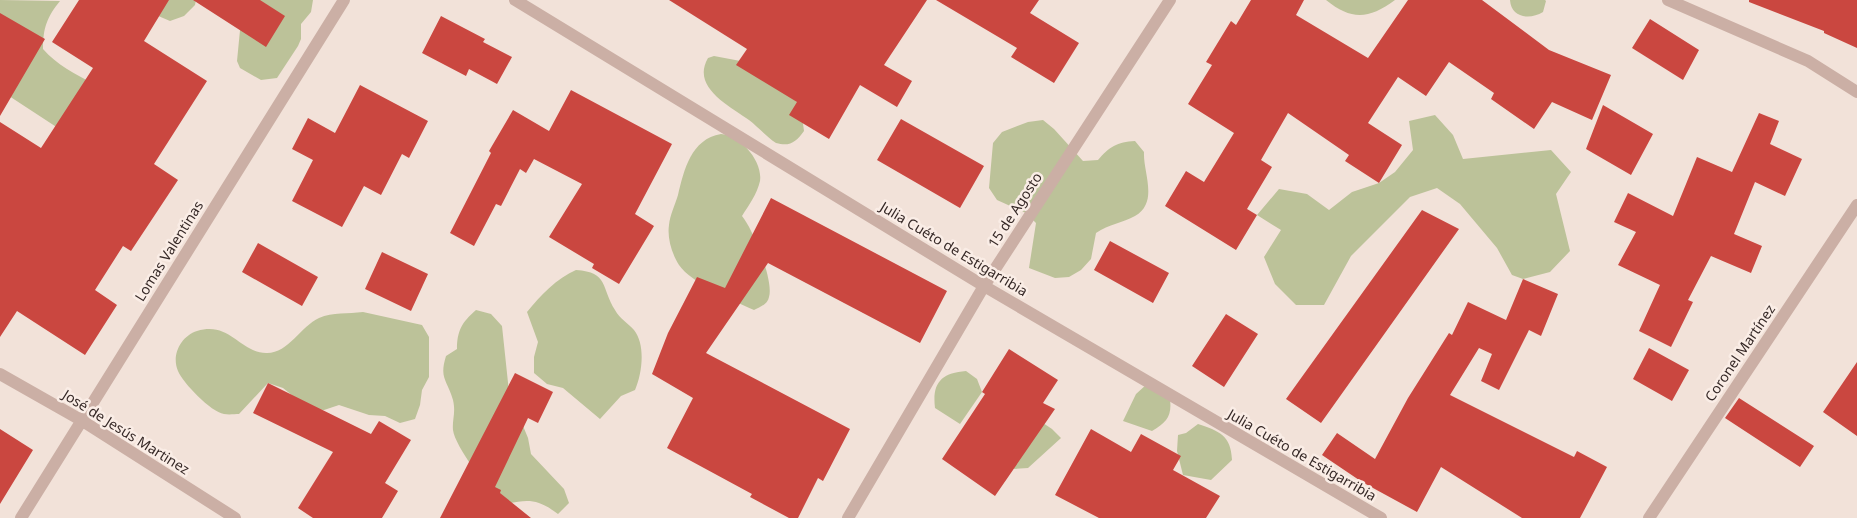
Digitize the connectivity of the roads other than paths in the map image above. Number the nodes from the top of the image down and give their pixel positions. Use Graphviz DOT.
graph roads {
  1 [pos="344,0"];
  2 [pos="514,0"];
  3 [pos="1170,0"];
  4 [pos="1668,0"];
  5 [pos="1857,92"];
  6 [pos="1857,205"];
  7 [pos="984,286"];
  8 [pos="0,374"];
  9 [pos="81,420"];
  10 [pos="21,518"];
  11 [pos="236,518"];
  12 [pos="848,518"];
  13 [pos="1381,518"];
  14 [pos="1649,518"];
  1 -- 9 [label="street, Lomas Valentinas"];
  2 -- 7 [label="street, Julia Cuéto de Estigarribia"];
  3 -- 7 [label="street, 15 de Agosto"];
  4 -- 5 [label="street"];
  6 -- 14 [label="street, Coronel Martínez"];
  7 -- 12 [label="street, 15 de Agosto"];
  7 -- 13 [label="street, Julia Cuéto de Estigarribia"];
  8 -- 9 [label="street, José de Jesús Martinez"];
  9 -- 10 [label="street, Lomas Valentinas"];
  9 -- 11 [label="street, José de Jesús Martinez"];
}
